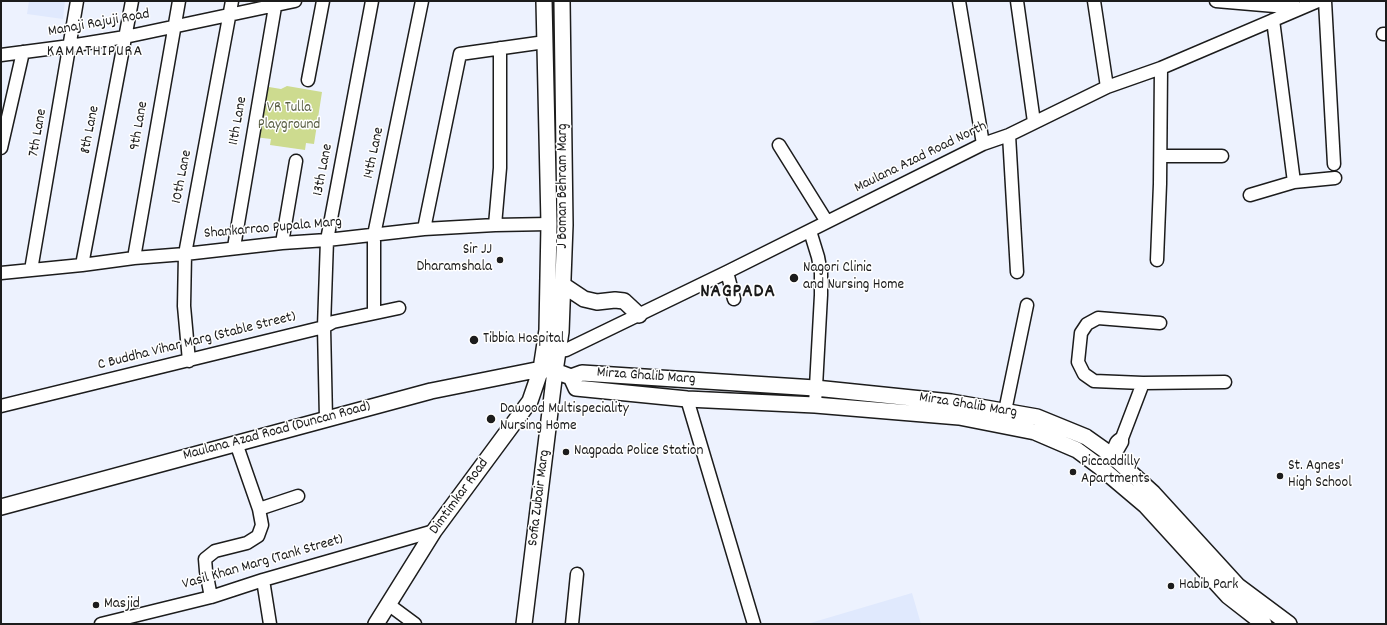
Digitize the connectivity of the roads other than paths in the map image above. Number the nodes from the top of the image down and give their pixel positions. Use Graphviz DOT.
graph roads {
  1 [pos="77,1"];
  2 [pos="132,1"];
  3 [pos="179,1"];
  4 [pos="232,1"];
  5 [pos="295,1"];
  6 [pos="323,1"];
  7 [pos="372,1"];
  8 [pos="422,1"];
  9 [pos="544,1"];
  10 [pos="562,1"];
  11 [pos="959,1"];
  12 [pos="1018,1"];
  13 [pos="1094,1"];
  14 [pos="1216,1"];
  15 [pos="1230,1"];
  16 [pos="1318,1"];
  17 [pos="1325,1"];
  18 [pos="276,3"];
  19 [pos="1300,8"];
  20 [pos="230,15"];
  21 [pos="1273,20"];
  22 [pos="173,28"];
  23 [pos="125,37"];
  24 [pos="545,42"];
  25 [pos="70,46"];
  26 [pos="500,48"];
  27 [pos="24,52"];
  28 [pos="1,54"];
  29 [pos="1161,68"];
  30 [pos="308,80"];
  31 [pos="1107,87"];
  32 [pos="1034,122"];
  33 [pos="1009,135"];
  34 [pos="983,144"];
  35 [pos="779,145"];
  36 [pos="1,148"];
  37 [pos="1160,156"];
  38 [pos="1222,156"];
  39 [pos="296,161"];
  40 [pos="1334,164"];
  41 [pos="1335,178"];
  42 [pos="1294,182"];
  43 [pos="1250,195"];
  44 [pos="827,222"];
  45 [pos="549,224"];
  46 [pos="495,225"];
  47 [pos="424,229"];
  48 [pos="810,231"];
  49 [pos="374,236"];
  50 [pos="327,240"];
  51 [pos="282,243"];
  52 [pos="234,247"];
  53 [pos="185,254"];
  54 [pos="134,258"];
  55 [pos="1157,260"];
  56 [pos="82,265"];
  57 [pos="31,270"];
  58 [pos="728,272"];
  59 [pos="1017,272"];
  60 [pos="1,273"];
  61 [pos="563,285"];
  62 [pos="734,299"];
  63 [pos="1027,305"];
  64 [pos="399,308"];
  65 [pos="374,312"];
  66 [pos="639,315"];
  67 [pos="1160,323"];
  68 [pos="324,327"];
  69 [pos="551,352"];
  70 [pos="189,361"];
  71 [pos="548,370"];
  72 [pos="571,377"];
  73 [pos="1225,382"];
  74 [pos="1143,384"];
  75 [pos="815,388"];
  76 [pos="687,399"];
  77 [pos="815,404"];
  78 [pos="1,406"];
  79 [pos="1004,411"];
  80 [pos="326,419"];
  81 [pos="236,443"];
  82 [pos="1112,452"];
  83 [pos="1100,467"];
  84 [pos="298,496"];
  85 [pos="1,507"];
  86 [pos="259,509"];
  87 [pos="434,531"];
  88 [pos="577,574"];
  89 [pos="263,580"];
  90 [pos="211,596"];
  91 [pos="388,604"];
  92 [pos="101,624"];
  93 [pos="270,624"];
  94 [pos="376,624"];
  95 [pos="416,624"];
  96 [pos="524,624"];
  97 [pos="572,624"];
  98 [pos="754,624"];
  99 [pos="1264,624"];
  100 [pos="1289,624"];
  1 -- 25 [label="street, 7th Lane"];
  2 -- 23 [label="street, 8th Lane"];
  3 -- 22 [label="street, 9th Lane"];
  4 -- 20 [label="street, 10th Lane"];
  5 -- 18 [label="street, Manaji Rajuji Road"];
  6 -- 30 [label="street"];
  7 -- 50 [label="street, 13th Lane"];
  8 -- 49 [label="street, 14th Lane"];
  9 -- 24 [label="main road, J Boman Behram Marg"];
  10 -- 61 [label="main road, J Boman Behram Marg"];
  11 -- 34 [label="street"];
  12 -- 32 [label="street"];
  13 -- 31 [label="street"];
  14 -- 15 [label="street"];
  15 -- 19 [label="street"];
  16 -- 19 [label="street, Maulana Azad Road North"];
  17 -- 40 [label="street"];
  18 -- 20 [label="street, Manaji Rajuji Road"];
  18 -- 52 [label="street, 11th Lane"];
  19 -- 21 [label="street, Maulana Azad Road North"];
  20 -- 22 [label="street, Manaji Rajuji Road"];
  20 -- 53 [label="street, 10th Lane"];
  21 -- 29 [label="street, Maulana Azad Road North"];
  21 -- 42 [label="street"];
  22 -- 23 [label="street, Manaji Rajuji Road"];
  22 -- 54 [label="street, 9th Lane"];
  23 -- 25 [label="street, Manaji Rajuji Road"];
  23 -- 56 [label="street, 8th Lane"];
  24 -- 26 [label="street"];
  24 -- 45 [label="main road, J Boman Behram Marg"];
  25 -- 27 [label="street, Manaji Rajuji Road"];
  25 -- 57 [label="street, 7th Lane"];
  26 -- 46 [label="street"];
  26 -- 47 [label="street"];
  27 -- 28 [label="street, Manaji Rajuji Road"];
  27 -- 36 [label="street"];
  29 -- 31 [label="street, Maulana Azad Road North"];
  29 -- 37 [label="street"];
  31 -- 32 [label="street, Maulana Azad Road North"];
  32 -- 33 [label="street, Maulana Azad Road North"];
  33 -- 34 [label="street, Maulana Azad Road North"];
  33 -- 59 [label="street"];
  34 -- 44 [label="street, Maulana Azad Road North"];
  35 -- 44 [label="street"];
  37 -- 38 [label="street"];
  37 -- 55 [label="street"];
  39 -- 51 [label="street"];
  41 -- 42 [label="street"];
  42 -- 43 [label="street"];
  44 -- 48 [label="street, Maulana Azad Road North"];
  45 -- 46 [label="street, Shankarrao Pupala Marg"];
  45 -- 69 [label="main road, J Boman Behram Marg"];
  46 -- 47 [label="street, Shankarrao Pupala Marg"];
  47 -- 49 [label="street, Shankarrao Pupala Marg"];
  48 -- 58 [label="street, Maulana Azad Road North"];
  48 -- 75 [label="street"];
  49 -- 50 [label="street, Shankarrao Pupala Marg"];
  49 -- 65 [label="street, 14th Lane"];
  50 -- 51 [label="street, Shankarrao Pupala Marg"];
  50 -- 68 [label="street, 13th Lane"];
  51 -- 52 [label="street, Shankarrao Pupala Marg"];
  52 -- 53 [label="street, Shankarrao Pupala Marg"];
  53 -- 54 [label="street, Shankarrao Pupala Marg"];
  53 -- 70 [label="street, 10th Lane"];
  54 -- 56 [label="street, Shankarrao Pupala Marg"];
  56 -- 57 [label="street, Shankarrao Pupala Marg"];
  57 -- 60 [label="street, Shankarrao Pupala Marg"];
  58 -- 62 [label="street"];
  58 -- 66 [label="street, Maulana Azad Road North"];
  61 -- 66 [label="main road"];
  61 -- 69 [label="main road, J Boman Behram Marg"];
  63 -- 79 [label="street"];
  64 -- 65 [label="street, C Buddha Vihar Marg (Stable Street)"];
  65 -- 68 [label="street, C Buddha Vihar Marg (Stable Street)"];
  66 -- 69 [label="street, Maulana Azad Road North"];
  67 -- 74 [label="street"];
  68 -- 70 [label="street, C Buddha Vihar Marg (Stable Street)"];
  68 -- 80 [label="street, 13th Lane"];
  69 -- 71 [label="main road, J Boman Behram Marg"];
  70 -- 78 [label="street, C Buddha Vihar Marg (Stable Street)"];
  71 -- 72 [label="main road, Mirza Ghalib Marg"];
  71 -- 80 [label="main road, Maulana Azad Road (Duncan Road)"];
  71 -- 87 [label="main road, Dimtimkar Road"];
  71 -- 96 [label="main road, Sofia Zubair Marg"];
  72 -- 75 [label="main road, Mirza Ghalib Marg"];
  72 -- 76 [label="main road, Mirza Ghalib Marg"];
  73 -- 74 [label="street"];
  74 -- 82 [label="street"];
  75 -- 77 [label="street"];
  75 -- 79 [label="main road, Mirza Ghalib Marg"];
  76 -- 77 [label="main road, Mirza Ghalib Marg"];
  76 -- 98 [label="street"];
  77 -- 83 [label="main road, Mirza Ghalib Marg"];
  79 -- 82 [label="main road, Mirza Ghalib Marg"];
  80 -- 81 [label="main road, Maulana Azad Road (Duncan Road)"];
  81 -- 85 [label="main road, Maulana Azad Road (Duncan Road)"];
  81 -- 86 [label="street"];
  82 -- 83 [label="street"];
  82 -- 100 [label="main road, Mirza Ghalib Marg"];
  83 -- 99 [label="main road, Mirza Ghalib Marg"];
  84 -- 86 [label="street"];
  86 -- 90 [label="street"];
  87 -- 89 [label="street, Vasil Khan Marg (Tank Street)"];
  87 -- 91 [label="main road, Dimtimkar Road"];
  88 -- 97 [label="street"];
  89 -- 90 [label="street, Vasil Khan Marg (Tank Street)"];
  89 -- 93 [label="street"];
  90 -- 92 [label="street, Vasil Khan Marg (Tank Street)"];
  91 -- 94 [label="main road, Dimtimkar Road"];
  91 -- 95 [label="street"];
}
